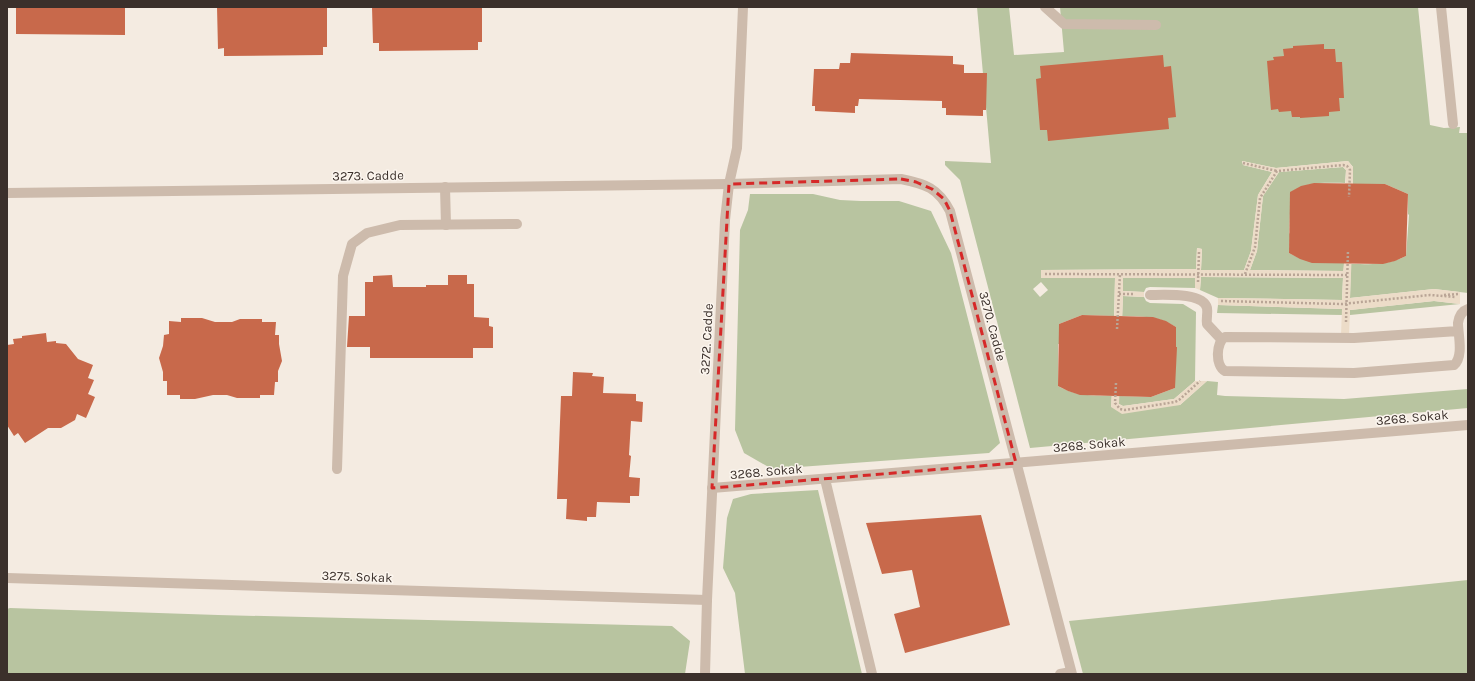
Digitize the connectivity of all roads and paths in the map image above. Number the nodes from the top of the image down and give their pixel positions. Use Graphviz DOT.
graph roads {
  1 [pos="743,7"];
  2 [pos="1045,7"];
  3 [pos="1441,7"];
  4 [pos="1156,25"];
  5 [pos="1453,124"];
  6 [pos="1242,163"];
  7 [pos="1277,170"];
  8 [pos="729,184"];
  9 [pos="445,187"];
  10 [pos="7,193"];
  11 [pos="1349,197"];
  12 [pos="517,224"];
  13 [pos="446,225"];
  14 [pos="1348,250"];
  15 [pos="1199,252"];
  16 [pos="1045,274"];
  17 [pos="1120,274"];
  18 [pos="1198,274"];
  19 [pos="1245,274"];
  20 [pos="1347,274"];
  21 [pos="1460,294"];
  22 [pos="1150,295"];
  23 [pos="1437,295"];
  24 [pos="1460,298"];
  25 [pos="1199,300"];
  26 [pos="1346,304"];
  27 [pos="1468,309"];
  28 [pos="1118,329"];
  29 [pos="1458,331"];
  30 [pos="1221,339"];
  31 [pos="1345,339"];
  32 [pos="1200,381"];
  33 [pos="1116,383"];
  34 [pos="1468,426"];
  35 [pos="1016,463"];
  36 [pos="337,469"];
  37 [pos="825,479"];
  38 [pos="712,488"];
  39 [pos="7,578"];
  40 [pos="707,600"];
  41 [pos="1072,673"];
  42 [pos="705,674"];
  43 [pos="872,674"];
  44 [pos="1060,674"];
  1 -- 8 [label="street, 3272. Cadde"];
  2 -- 4 [label="street"];
  3 -- 5 [label="street"];
  6 -- 7 [label="path"];
  7 -- 11 [label="path"];
  7 -- 19 [label="path"];
  8 -- 9 [label="street, 3273. Cadde"];
  8 -- 35 [label="street, 3270. Cadde"];
  8 -- 38 [label="street, 3272. Cadde"];
  9 -- 10 [label="street, 3273. Cadde"];
  9 -- 13 [label="street"];
  12 -- 13 [label="street"];
  13 -- 36 [label="street"];
  14 -- 20 [label="path"];
  15 -- 18 [label="path"];
  16 -- 17 [label="path"];
  17 -- 18 [label="path"];
  17 -- 28 [label="path"];
  18 -- 19 [label="path"];
  18 -- 25 [label="path"];
  19 -- 20 [label="path"];
  20 -- 26 [label="path"];
  21 -- 23 [label="path"];
  22 -- 25 [label="street"];
  23 -- 24 [label="path"];
  23 -- 26 [label="path"];
  25 -- 26 [label="path"];
  25 -- 30 [label="street"];
  26 -- 31 [label="path"];
  27 -- 29 [label="street"];
  29 -- 30 [label="street"];
  29 -- 31 [label="street"];
  30 -- 31 [label="street"];
  32 -- 33 [label="path"];
  34 -- 35 [label="street, 3268. Sokak"];
  35 -- 37 [label="street, 3268. Sokak"];
  35 -- 41 [label="street, 3270. Cadde"];
  37 -- 38 [label="street, 3268. Sokak"];
  37 -- 43 [label="street"];
  38 -- 40 [label="street, 3272. Cadde"];
  39 -- 40 [label="street, 3275. Sokak"];
  40 -- 42 [label="street, 3272. Cadde"];
  41 -- 44 [label="street"];
}
